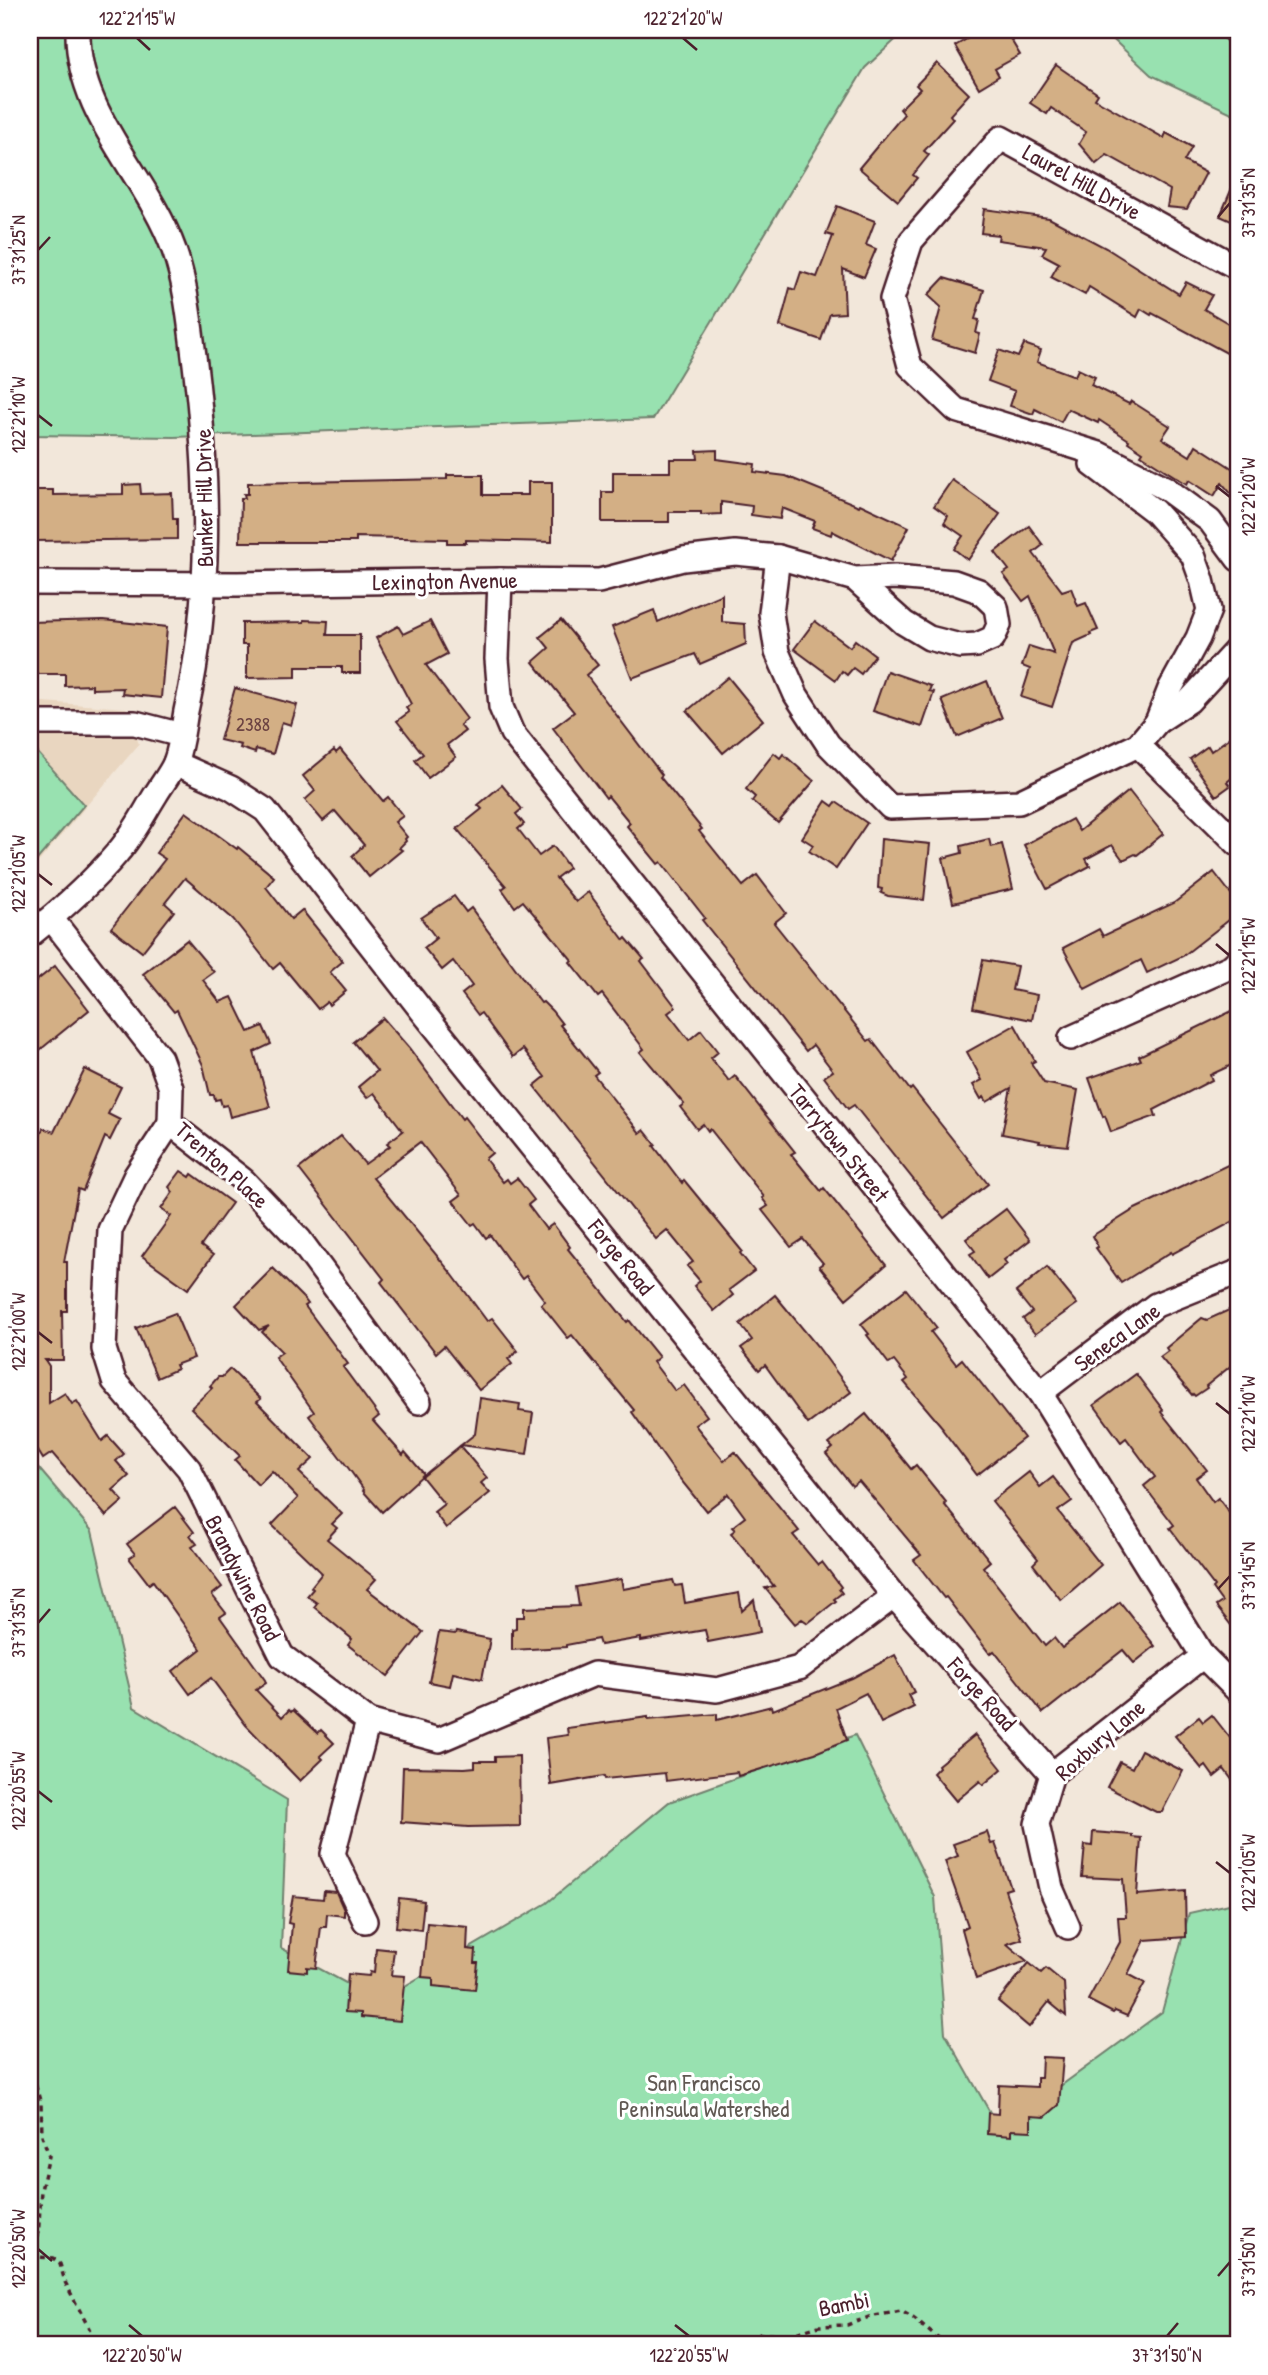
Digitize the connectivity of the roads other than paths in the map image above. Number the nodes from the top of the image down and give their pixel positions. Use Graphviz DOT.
graph roads {
  1 [pos="78,30"];
  2 [pos="1234,265"];
  3 [pos="1071,446"];
  4 [pos="778,557"];
  5 [pos="1238,558"];
  6 [pos="855,579"];
  7 [pos="500,580"];
  8 [pos="30,583"];
  9 [pos="206,583"];
  10 [pos="1238,648"];
  11 [pos="1157,722"];
  12 [pos="30,723"];
  13 [pos="181,735"];
  14 [pos="1138,745"];
  15 [pos="175,763"];
  16 [pos="1238,844"];
  17 [pos="51,918"];
  18 [pos="30,935"];
  19 [pos="1238,960"];
  20 [pos="1071,1038"];
  21 [pos="170,1123"];
  22 [pos="1238,1272"];
  23 [pos="1040,1394"];
  24 [pos="419,1402"];
  25 [pos="894,1596"];
  26 [pos="1203,1656"];
  27 [pos="1238,1691"];
  28 [pos="369,1721"];
  29 [pos="1052,1774"];
  30 [pos="365,1921"];
  31 [pos="1068,1927"];
  1 -- 9 [label="street, Bunker Hill Drive"];
  2 -- 3 [label="street, Laurel Hill Drive"];
  3 -- 5 [label="street, Laurel Hill Drive"];
  3 -- 11 [label="street, Laurel Hill Drive"];
  4 -- 6 [label="street, Lexington Avenue"];
  4 -- 7 [label="street, Lexington Avenue"];
  4 -- 14 [label="street, Laurel Hill Drive"];
  6 -- 6 [label="street, Lexington Avenue"];
  7 -- 9 [label="street, Lexington Avenue"];
  7 -- 23 [label="street, Tarrytown Street"];
  8 -- 9 [label="street, Lexington Avenue"];
  9 -- 13 [label="street, Bunker Hill Drive"];
  10 -- 11 [label="street, Laurel Hill Drive"];
  11 -- 14 [label="street, Laurel Hill Drive"];
  12 -- 13 [label="street"];
  13 -- 15 [label="street, Bunker Hill Drive"];
  14 -- 16 [label="street"];
  15 -- 17 [label="street, Bunker Hill Drive"];
  15 -- 25 [label="street, Forge Road"];
  17 -- 18 [label="street, Bunker Hill Drive"];
  17 -- 21 [label="street, Trenton Place"];
  19 -- 20 [label="street"];
  21 -- 24 [label="street, Trenton Place"];
  21 -- 28 [label="street, Brandywine Road"];
  22 -- 23 [label="street, Seneca Lane"];
  23 -- 26 [label="street, Tarrytown Street"];
  25 -- 28 [label="street, Brandywine Road"];
  25 -- 29 [label="street, Forge Road"];
  26 -- 27 [label="street, Tarrytown Street"];
  26 -- 29 [label="street, Roxbury Lane"];
  28 -- 30 [label="street"];
  29 -- 31 [label="street, Roxbury Lane"];
}
